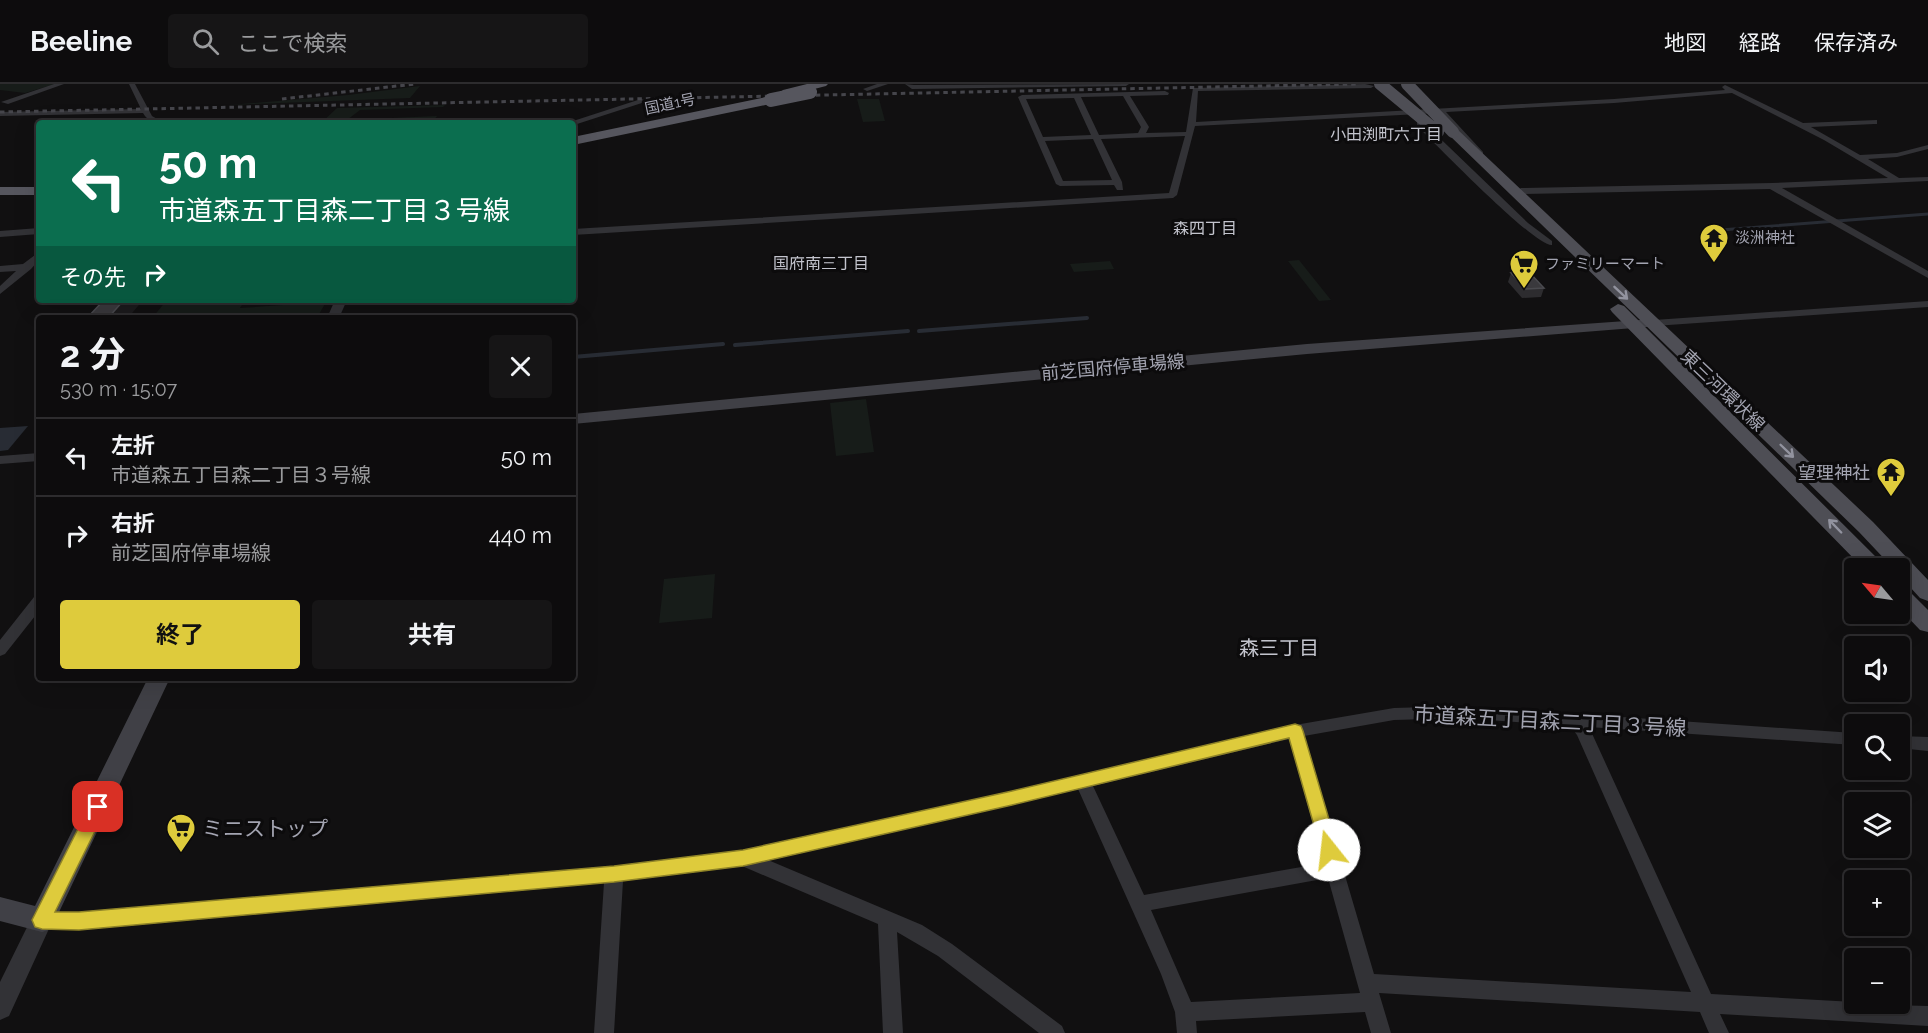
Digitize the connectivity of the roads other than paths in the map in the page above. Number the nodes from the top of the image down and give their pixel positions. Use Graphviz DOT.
graph roads {
  1 [pos="61,84"];
  2 [pos="132,84"];
  3 [pos="885,84"];
  4 [pos="908,84"];
  5 [pos="1047,84"];
  6 [pos="1126,84"];
  7 [pos="1399,84"];
  8 [pos="1407,84"];
  9 [pos="1718,84"];
  10 [pos="827,85"];
  11 [pos="1376,85"];
  12 [pos="867,89"];
  13 [pos="1732,91"];
  14 [pos="1165,93"];
  15 [pos="1125,94"];
  16 [pos="1076,95"];
  17 [pos="644,100"];
  18 [pos="5,102"];
  19 [pos="1439,109"];
  20 [pos="145,111"];
  21 [pos="1404,111"];
  22 [pos="0,114"];
  23 [pos="154,120"];
  24 [pos="576,121"];
  25 [pos="1874,122"];
  26 [pos="1801,125"];
  27 [pos="1191,129"];
  28 [pos="1446,132"];
  29 [pos="1141,135"];
  30 [pos="1096,137"];
  31 [pos="576,138"];
  32 [pos="576,138"];
  33 [pos="1040,139"];
  34 [pos="1928,147"];
  35 [pos="1859,157"];
  36 [pos="1928,179"];
  37 [pos="1897,180"];
  38 [pos="1118,182"];
  39 [pos="1772,186"];
  40 [pos="36,191"];
  41 [pos="1512,192"];
  42 [pos="3,193"];
  43 [pos="36,196"];
  44 [pos="1125,197"];
  45 [pos="36,231"];
  46 [pos="576,231"];
  47 [pos="5,233"];
  48 [pos="1556,241"];
  49 [pos="0,242"];
  50 [pos="36,258"];
  51 [pos="36,266"];
  52 [pos="26,267"];
  53 [pos="0,269"];
  54 [pos="1928,275"];
  55 [pos="0,291"];
  56 [pos="1928,304"];
  57 [pos="1654,323"];
  58 [pos="1633,324"];
  59 [pos="576,418"];
  60 [pos="36,457"];
  61 [pos="0,460"];
  62 [pos="1865,558"];
  63 [pos="1928,593"];
  64 [pos="36,605"];
  65 [pos="1910,605"];
  66 [pos="1928,624"];
  67 [pos="0,650"];
  68 [pos="158,681"];
  69 [pos="1575,721"];
  70 [pos="1295,731"];
  71 [pos="1844,738"];
  72 [pos="1910,743"];
  73 [pos="1928,744"];
  74 [pos="1083,781"];
  75 [pos="743,858"];
  76 [pos="1335,869"];
  77 [pos="614,874"];
  78 [pos="1139,904"];
  79 [pos="0,909"];
  80 [pos="887,918"];
  81 [pos="42,920"];
  82 [pos="1370,993"];
  83 [pos="1704,1001"];
  84 [pos="0,1008"];
  85 [pos="1185,1012"];
  86 [pos="1928,1016"];
  87 [pos="604,1033"];
  88 [pos="893,1033"];
  89 [pos="1055,1033"];
  90 [pos="1187,1033"];
  91 [pos="1381,1033"];
  92 [pos="1719,1033"];
  1 -- 18 [label="street"];
  2 -- 20 [label="street"];
  3 -- 12 [label="street"];
  4 -- 5 [label="street"];
  5 -- 6 [label="street"];
  7 -- 28 [label="main road, 東三河環状線"];
  8 -- 28 [label="main road, 東三河環状線, bridge"];
  9 -- 13 [label="street"];
  10 -- 31 [label="highway, 国道1号"];
  10 -- 32 [label="highway, 国道1号, bridge"];
  11 -- 27 [label="street"];
  11 -- 28 [label="main road, 東三河環状線, bridge"];
  13 -- 19 [label="street"];
  13 -- 26 [label="street"];
  14 -- 15 [label="street"];
  15 -- 16 [label="street"];
  15 -- 29 [label="street"];
  16 -- 30 [label="street"];
  16 -- 33 [label="street"];
  17 -- 24 [label="street"];
  19 -- 21 [label="street"];
  19 -- 41 [label="street"];
  20 -- 22 [label="street"];
  20 -- 23 [label="street"];
  21 -- 27 [label="street"];
  21 -- 48 [label="street"];
  25 -- 26 [label="street"];
  26 -- 35 [label="street"];
  27 -- 29 [label="street"];
  27 -- 44 [label="street"];
  28 -- 41 [label="main road, 東三河環状線"];
  28 -- 41 [label="main road, 東三河環状線"];
  29 -- 30 [label="street"];
  30 -- 33 [label="street"];
  30 -- 38 [label="street"];
  33 -- 38 [label="street"];
  34 -- 35 [label="street"];
  35 -- 37 [label="street"];
  36 -- 37 [label="street"];
  37 -- 39 [label="street"];
  38 -- 44 [label="street"];
  39 -- 41 [label="street"];
  39 -- 54 [label="street"];
  40 -- 42 [label="highway"];
  41 -- 48 [label="main road, 東三河環状線"];
  42 -- 43 [label="highway"];
  44 -- 46 [label="street"];
  45 -- 47 [label="street"];
  47 -- 49 [label="street"];
  48 -- 57 [label="main road, 東三河環状線, one-way"];
  48 -- 58 [label="main road, 東三河環状線"];
  50 -- 52 [label="street"];
  51 -- 52 [label="street"];
  52 -- 53 [label="street"];
  52 -- 55 [label="street"];
  56 -- 57 [label="street"];
  57 -- 58 [label="main road, 前芝国府停車場線"];
  57 -- 63 [label="main road, 東三河環状線, one-way"];
  58 -- 59 [label="main road, 前芝国府停車場線"];
  62 -- 58 [label="main road, 東三河環状線, one-way"];
  60 -- 61 [label="street"];
  64 -- 67 [label="street"];
  65 -- 66 [label="main road"];
  68 -- 81 [label="main road"];
  69 -- 70 [label="street, 市道森五丁目森二丁目３号線"];
  69 -- 71 [label="street, 市道森五丁目森二丁目３号線"];
  69 -- 83 [label="street"];
  70 -- 74 [label="street, 市道森五丁目森二丁目３号線"];
  70 -- 76 [label="street"];
  72 -- 73 [label="street"];
  74 -- 75 [label="street, 市道森五丁目森二丁目３号線"];
  74 -- 78 [label="street"];
  75 -- 77 [label="street, 市道森五丁目森二丁目３号線"];
  75 -- 80 [label="street"];
  76 -- 78 [label="street"];
  76 -- 82 [label="street"];
  77 -- 81 [label="street, 市道森五丁目森二丁目３号線"];
  77 -- 87 [label="street"];
  78 -- 85 [label="street"];
  79 -- 81 [label="main road"];
  80 -- 88 [label="street"];
  80 -- 89 [label="street"];
  81 -- 84 [label="street"];
  82 -- 83 [label="street"];
  82 -- 85 [label="street"];
  82 -- 91 [label="street"];
  83 -- 86 [label="street"];
  83 -- 92 [label="street"];
  85 -- 90 [label="street"];
}
